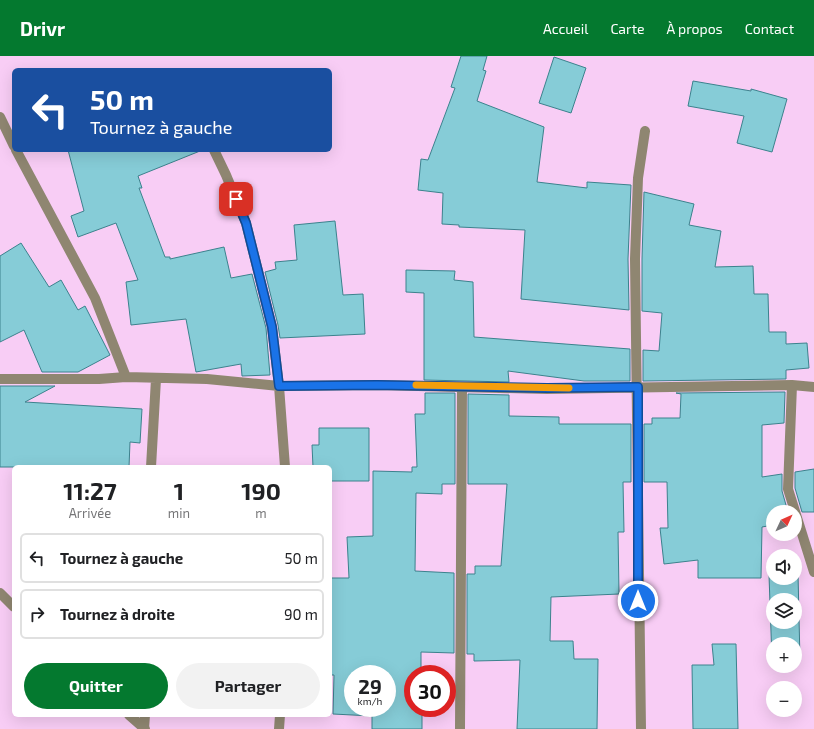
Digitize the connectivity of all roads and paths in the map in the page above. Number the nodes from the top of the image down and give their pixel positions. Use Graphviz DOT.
graph roads {
  1 [pos="0,117"];
  2 [pos="645,131"];
  3 [pos="12,142"];
  4 [pos="17,152"];
  5 [pos="215,152"];
  6 [pos="126,377"];
  7 [pos="0,379"];
  8 [pos="156,379"];
  9 [pos="792,385"];
  10 [pos="279,386"];
  11 [pos="814,386"];
  12 [pos="462,387"];
  13 [pos="638,387"];
  14 [pos="151,465"];
  15 [pos="285,465"];
  16 [pos="814,572"];
  17 [pos="0,593"];
  18 [pos="12,605"];
  19 [pos="131,717"];
  20 [pos="145,717"];
  21 [pos="280,717"];
  22 [pos="145,729"];
  23 [pos="279,729"];
  24 [pos="460,729"];
  25 [pos="641,729"];
  1 -- 3 [label="street"];
  2 -- 13 [label="street"];
  4 -- 6 [label="street"];
  5 -- 10 [label="street"];
  6 -- 7 [label="street"];
  6 -- 8 [label="street"];
  8 -- 10 [label="street"];
  8 -- 14 [label="street"];
  9 -- 11 [label="street"];
  9 -- 13 [label="street"];
  9 -- 16 [label="street"];
  10 -- 12 [label="street"];
  10 -- 15 [label="street"];
  12 -- 13 [label="street"];
  12 -- 24 [label="street"];
  13 -- 25 [label="street"];
  17 -- 18 [label="street"];
  19 -- 22 [label="street"];
  20 -- 22 [label="street"];
  21 -- 23 [label="street"];
}
